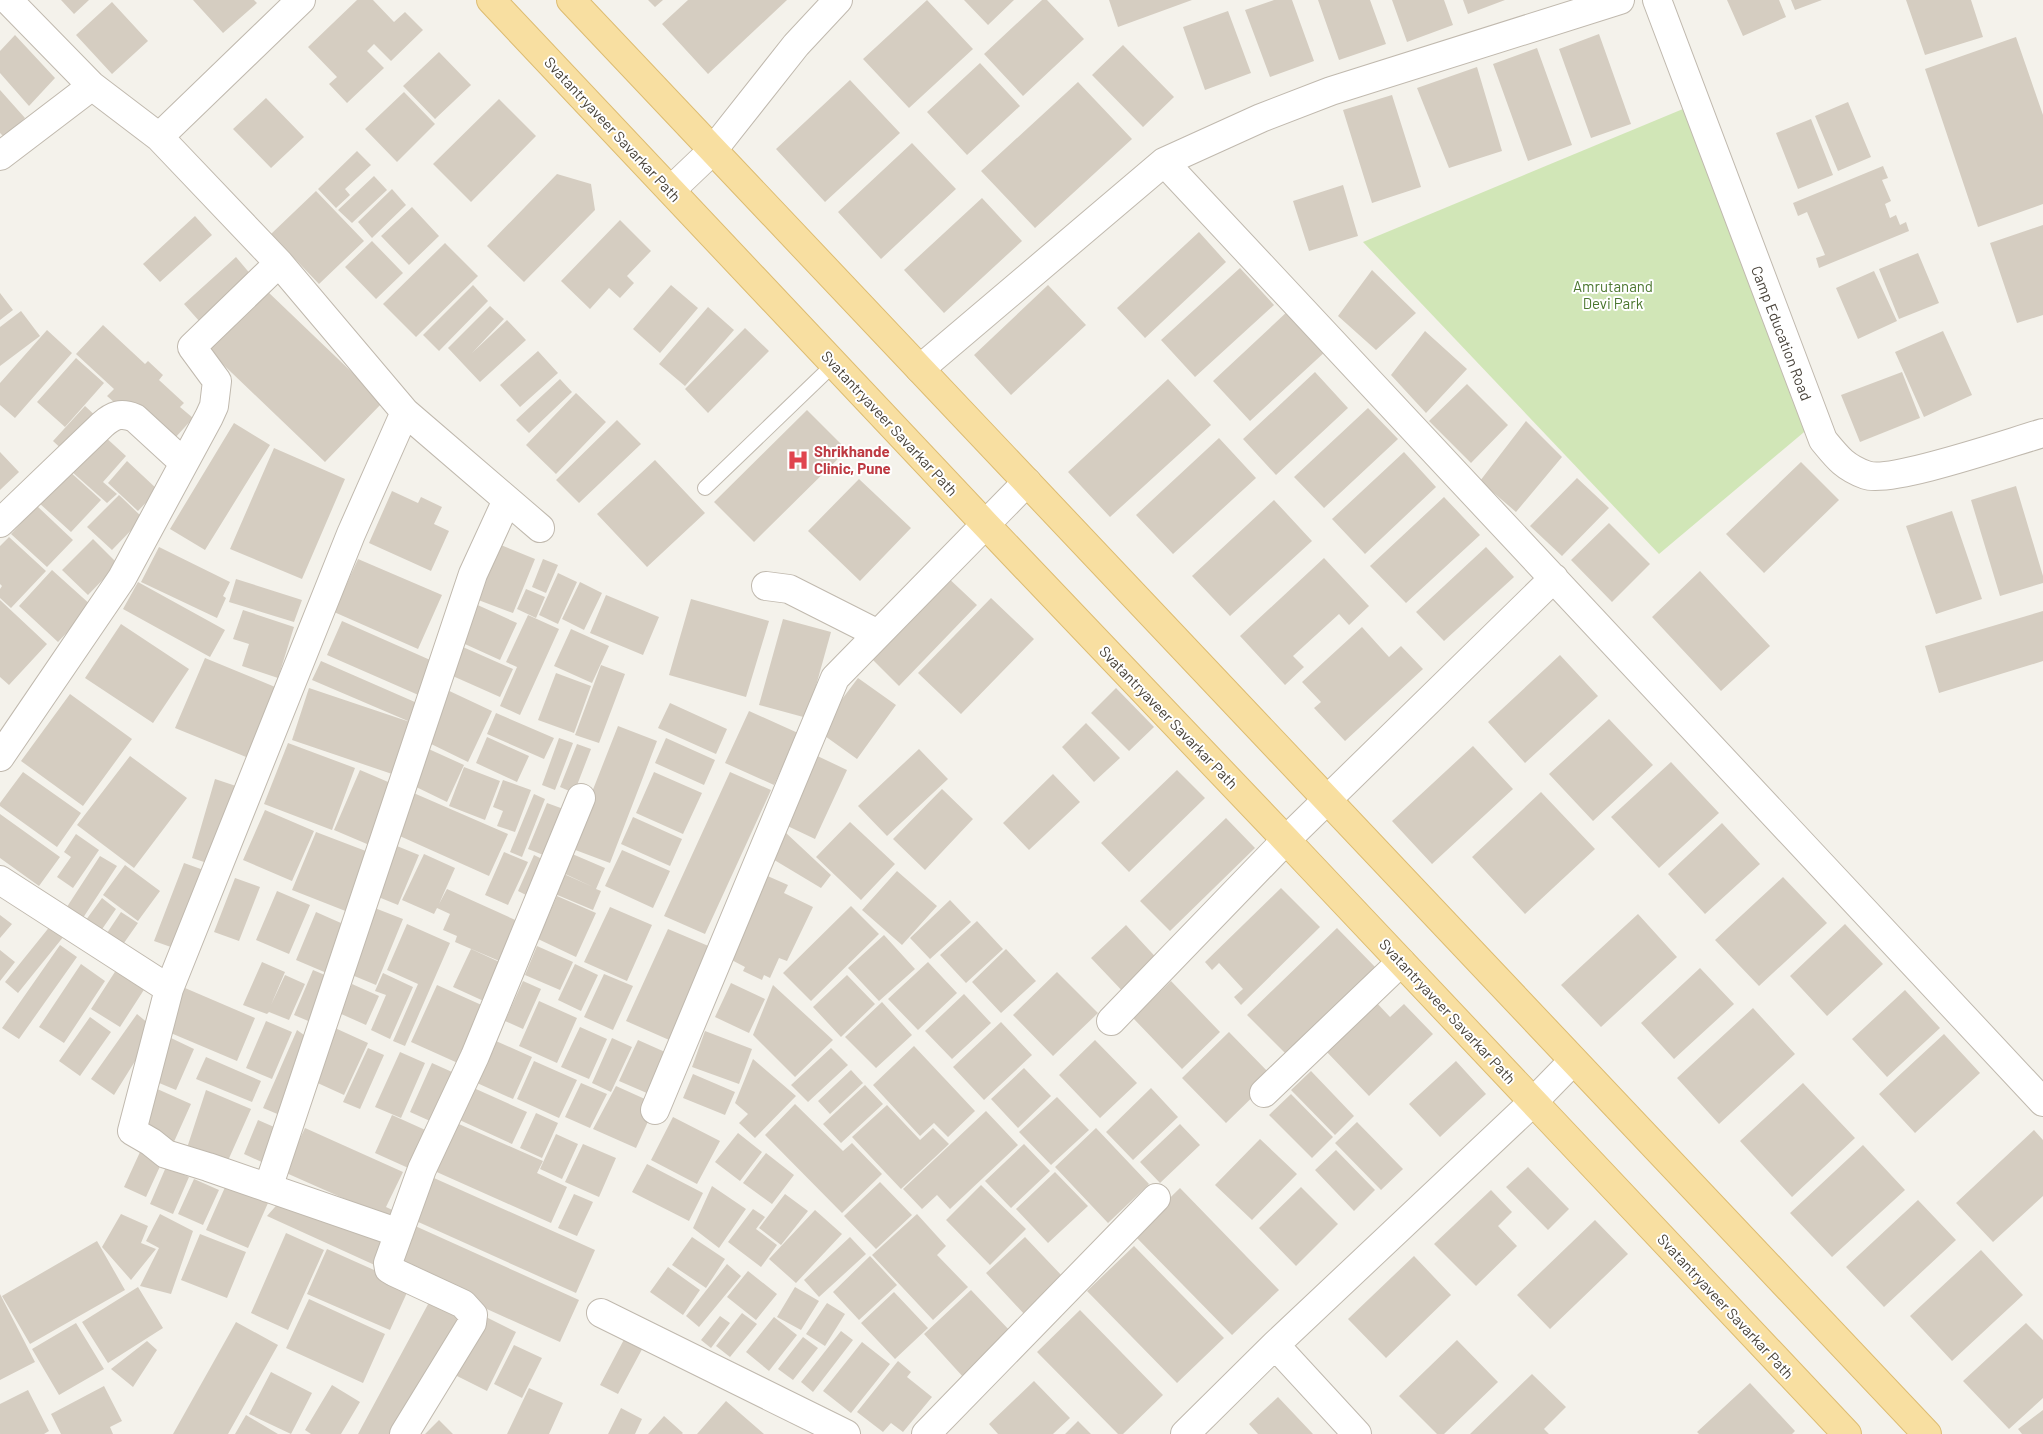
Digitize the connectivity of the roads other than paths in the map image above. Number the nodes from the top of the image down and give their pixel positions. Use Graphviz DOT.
graph roads {
  1 [pos="8,0"];
  2 [pos="301,0"];
  3 [pos="491,0"];
  4 [pos="571,0"];
  5 [pos="838,0"];
  6 [pos="1620,0"];
  7 [pos="1657,0"];
  8 [pos="92,86"];
  9 [pos="159,137"];
  10 [pos="712,150"];
  11 [pos="0,156"];
  12 [pos="1164,162"];
  13 [pos="671,190"];
  14 [pos="280,263"];
  15 [pos="834,364"];
  16 [pos="920,369"];
  17 [pos="405,412"];
  18 [pos="2043,433"];
  19 [pos="184,463"];
  20 [pos="1027,482"];
  21 [pos="705,488"];
  22 [pos="508,500"];
  23 [pos="0,523"];
  24 [pos="985,524"];
  25 [pos="540,528"];
  26 [pos="1554,578"];
  27 [pos="766,586"];
  28 [pos="878,634"];
  29 [pos="0,756"];
  30 [pos="581,798"];
  31 [pos="1328,800"];
  32 [pos="1286,840"];
  33 [pos="0,880"];
  34 [pos="1401,962"];
  35 [pos="169,989"];
  36 [pos="1111,1021"];
  37 [pos="1573,1061"];
  38 [pos="1264,1094"];
  39 [pos="1533,1102"];
  40 [pos="2043,1102"];
  41 [pos="655,1110"];
  42 [pos="268,1188"];
  43 [pos="1156,1198"];
  44 [pos="399,1233"];
  45 [pos="602,1312"];
  46 [pos="1275,1344"];
  47 [pos="404,1434"];
  48 [pos="846,1434"];
  49 [pos="926,1434"];
  50 [pos="1185,1434"];
  51 [pos="1357,1434"];
  52 [pos="1847,1434"];
  53 [pos="1926,1434"];
  1 -- 8 [label="street"];
  2 -- 9 [label="street"];
  3 -- 13 [label="main road, Svatantryaveer Savarkar Path"];
  4 -- 10 [label="main road"];
  5 -- 10 [label="street"];
  6 -- 12 [label="street"];
  7 -- 18 [label="street, Camp Education Road"];
  8 -- 9 [label="street"];
  8 -- 11 [label="street"];
  9 -- 14 [label="street"];
  10 -- 13 [label="street"];
  10 -- 16 [label="main road"];
  12 -- 16 [label="street"];
  12 -- 26 [label="street"];
  13 -- 15 [label="main road, Svatantryaveer Savarkar Path"];
  14 -- 17 [label="street"];
  14 -- 19 [label="street"];
  15 -- 21 [label="lane"];
  15 -- 24 [label="main road, Svatantryaveer Savarkar Path"];
  16 -- 20 [label="main road"];
  17 -- 22 [label="street"];
  17 -- 35 [label="street"];
  19 -- 23 [label="street"];
  19 -- 29 [label="street"];
  20 -- 24 [label="street"];
  20 -- 31 [label="main road"];
  22 -- 25 [label="street"];
  22 -- 42 [label="street"];
  24 -- 28 [label="street"];
  24 -- 32 [label="main road, Svatantryaveer Savarkar Path"];
  26 -- 31 [label="street"];
  26 -- 40 [label="street"];
  27 -- 28 [label="street"];
  28 -- 41 [label="street"];
  30 -- 44 [label="street"];
  31 -- 32 [label="street"];
  31 -- 37 [label="main road"];
  32 -- 34 [label="main road, Svatantryaveer Savarkar Path"];
  32 -- 36 [label="street"];
  33 -- 35 [label="street"];
  34 -- 38 [label="street"];
  34 -- 39 [label="main road, Svatantryaveer Savarkar Path"];
  35 -- 42 [label="street"];
  37 -- 39 [label="street"];
  37 -- 53 [label="main road"];
  39 -- 46 [label="street"];
  39 -- 52 [label="main road, Svatantryaveer Savarkar Path"];
  42 -- 44 [label="street"];
  43 -- 49 [label="street"];
  44 -- 47 [label="street"];
  45 -- 48 [label="street"];
  46 -- 50 [label="street"];
  46 -- 51 [label="street"];
}
